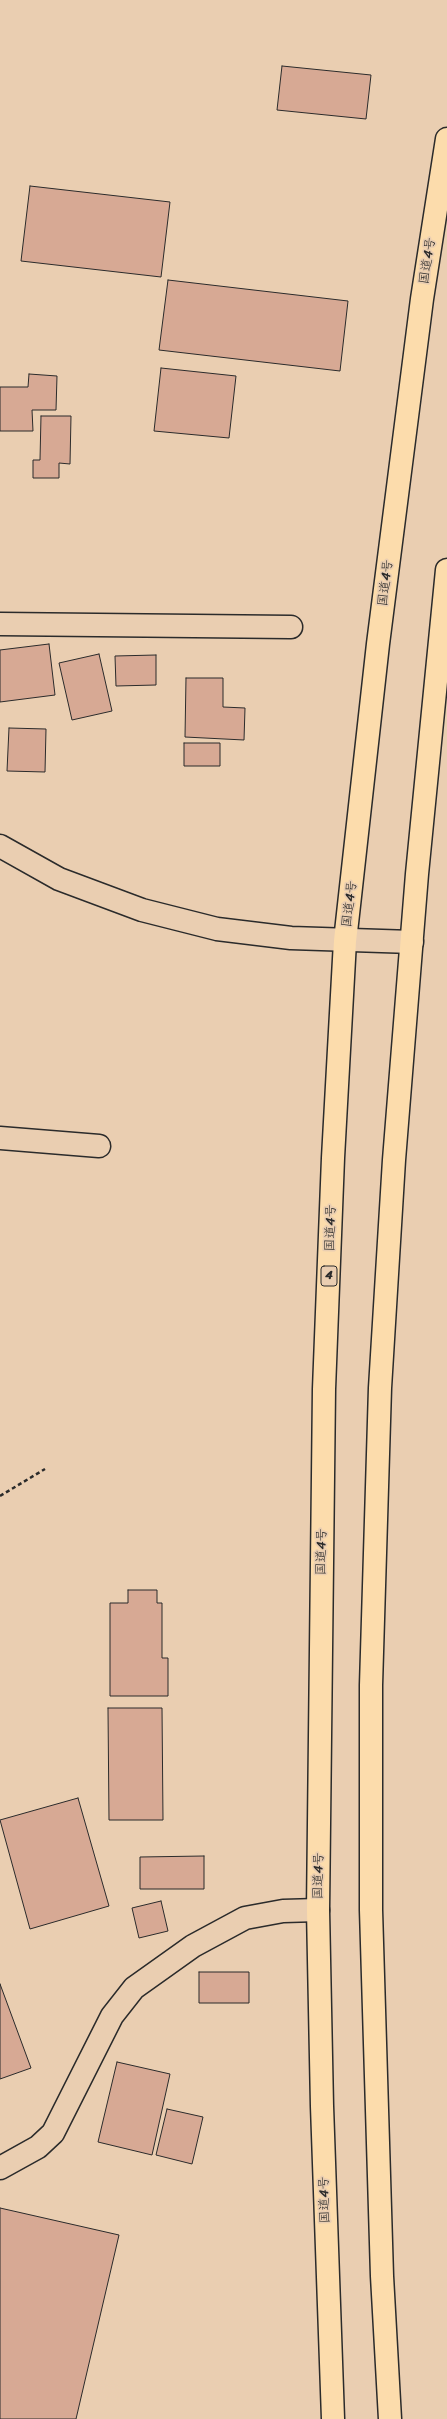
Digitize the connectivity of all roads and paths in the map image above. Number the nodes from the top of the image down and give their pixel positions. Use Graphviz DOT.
graph roads {
  1 [pos="447,139"];
  2 [pos="447,570"];
  3 [pos="0,624"];
  4 [pos="291,627"];
  5 [pos="0,846"];
  6 [pos="345,941"];
  7 [pos="412,942"];
  8 [pos="0,1138"];
  9 [pos="99,1146"];
  10 [pos="45,1469"];
  11 [pos="0,1496"];
  12 [pos="318,1910"];
  13 [pos="0,2168"];
  14 [pos="333,2419"];
  15 [pos="390,2419"];
  1 -- 6 [label="highway, 国道4号 / 4"];
  2 -- 7 [label="highway"];
  3 -- 4 [label="street"];
  5 -- 6 [label="street"];
  6 -- 7 [label="street"];
  6 -- 12 [label="highway, 国道4号 / 4"];
  7 -- 15 [label="highway"];
  8 -- 9 [label="street"];
  10 -- 11 [label="path"];
  12 -- 13 [label="street"];
  12 -- 14 [label="highway, 国道4号 / 4"];
}
